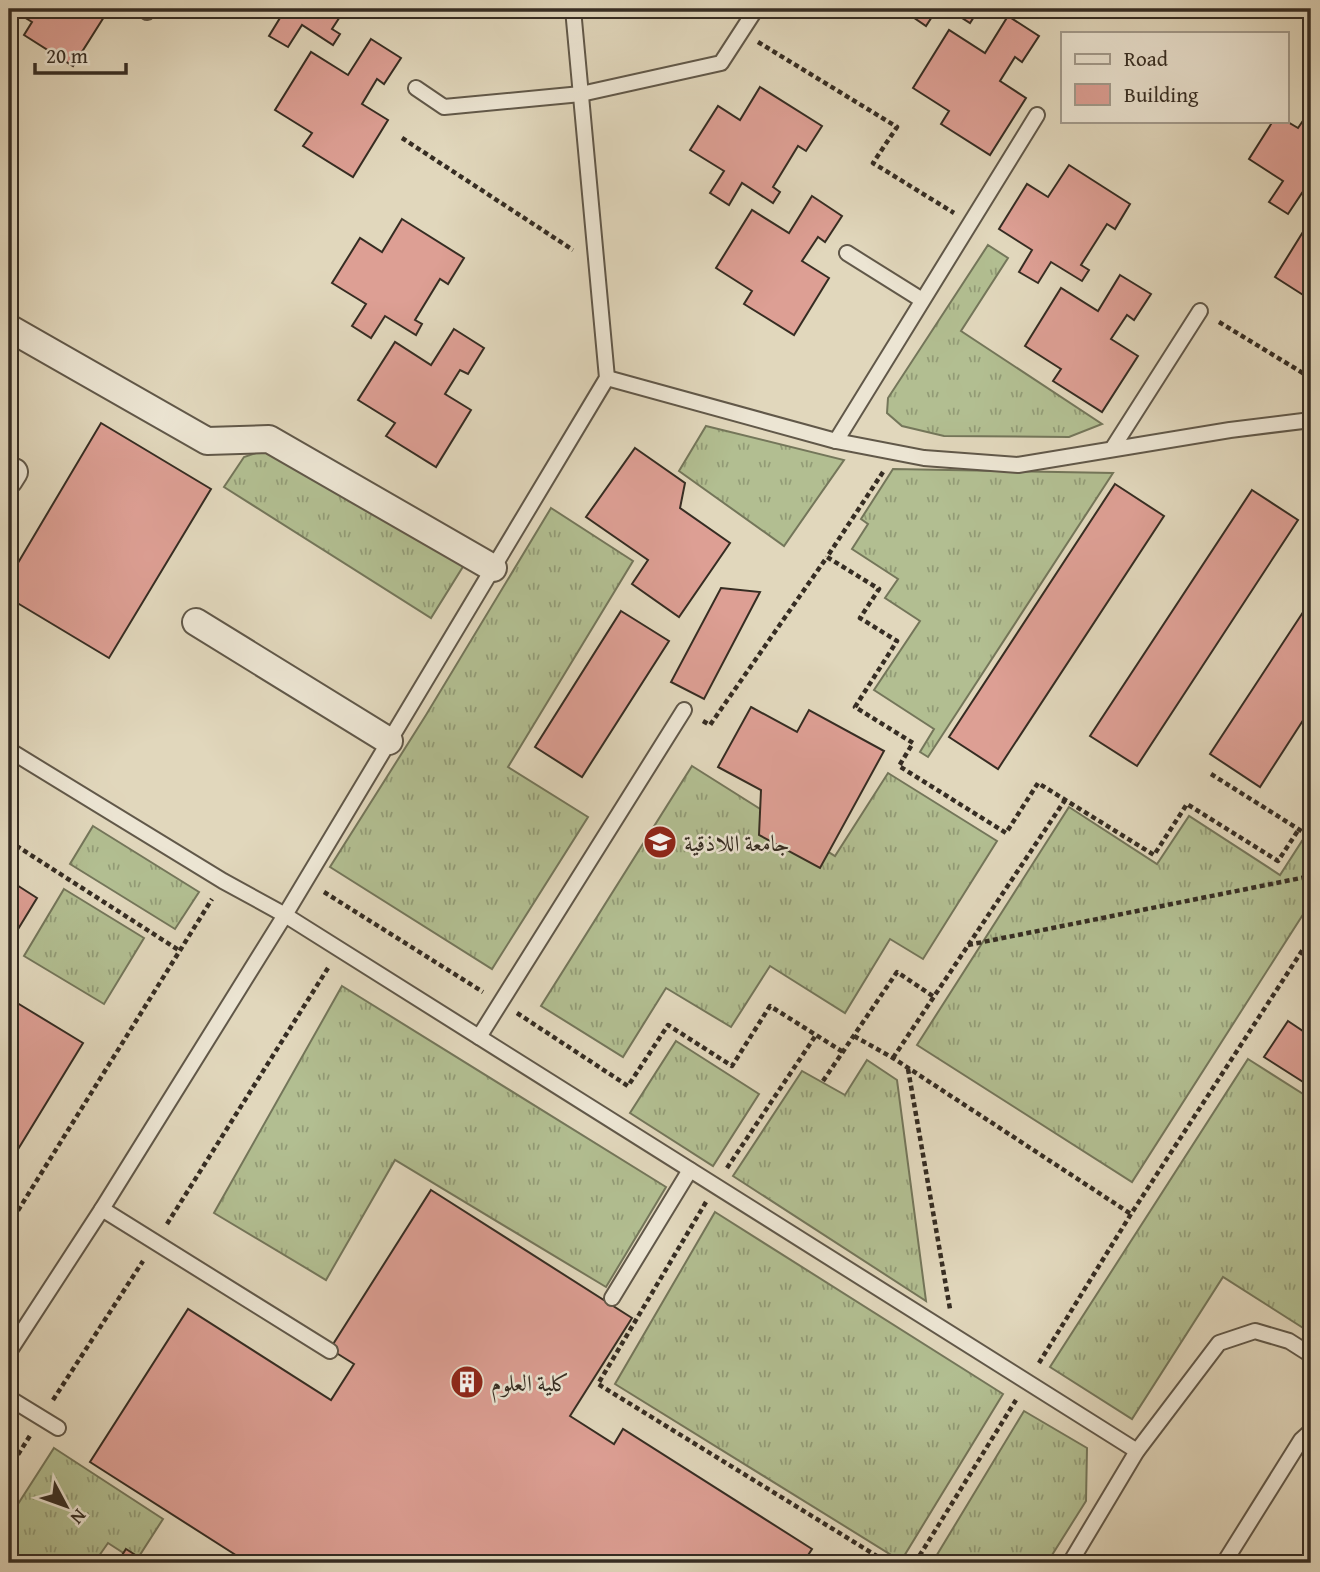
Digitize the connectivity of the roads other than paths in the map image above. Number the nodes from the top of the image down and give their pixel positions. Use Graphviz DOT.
graph roads {
  1 [pos="573,9"];
  2 [pos="756,9"];
  3 [pos="416,88"];
  4 [pos="582,94"];
  5 [pos="1037,115"];
  6 [pos="847,253"];
  7 [pos="922,300"];
  8 [pos="1200,311"];
  9 [pos="9,328"];
  10 [pos="607,378"];
  11 [pos="1311,420"];
  12 [pos="836,441"];
  13 [pos="1112,449"];
  14 [pos="493,568"];
  15 [pos="196,622"];
  16 [pos="684,710"];
  17 [pos="389,741"];
  18 [pos="9,750"];
  19 [pos="285,915"];
  20 [pos="479,1037"];
  21 [pos="690,1170"];
  22 [pos="102,1209"];
  23 [pos="612,1298"];
  24 [pos="330,1351"];
  25 [pos="9,1352"];
  26 [pos="1311,1355"];
  27 [pos="9,1398"];
  28 [pos="58,1428"];
  29 [pos="1311,1431"];
  30 [pos="1137,1451"];
  31 [pos="1070,1563"];
  32 [pos="1224,1563"];
  1 -- 4 [label="lane"];
  2 -- 4 [label="lane"];
  3 -- 4 [label="lane"];
  4 -- 10 [label="lane"];
  5 -- 7 [label="lane"];
  6 -- 7 [label="lane"];
  7 -- 12 [label="lane"];
  8 -- 13 [label="lane"];
  9 -- 14 [label="street"];
  10 -- 12 [label="lane"];
  10 -- 14 [label="lane"];
  11 -- 13 [label="lane"];
  12 -- 13 [label="lane"];
  14 -- 17 [label="lane"];
  15 -- 17 [label="street"];
  16 -- 20 [label="lane"];
  17 -- 19 [label="lane"];
  18 -- 19 [label="lane"];
  19 -- 20 [label="lane"];
  19 -- 22 [label="lane"];
  20 -- 21 [label="lane"];
  21 -- 23 [label="lane"];
  21 -- 30 [label="lane"];
  22 -- 24 [label="lane"];
  22 -- 25 [label="lane"];
  26 -- 30 [label="lane"];
  27 -- 28 [label="lane"];
  29 -- 32 [label="lane"];
  30 -- 31 [label="lane"];
}
